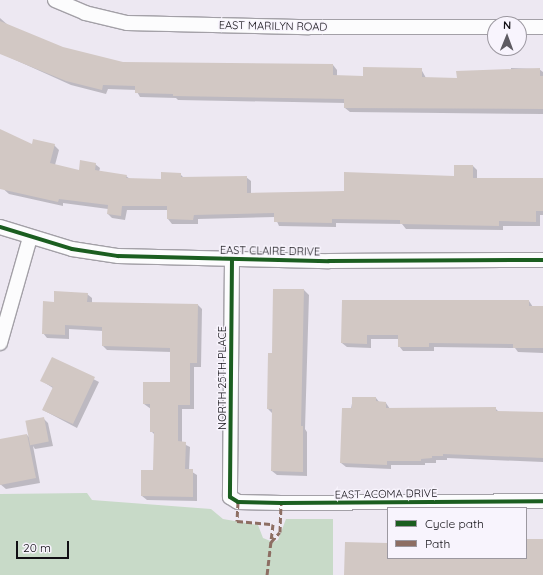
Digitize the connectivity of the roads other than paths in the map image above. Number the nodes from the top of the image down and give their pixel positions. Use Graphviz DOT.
graph roads {
  1 [pos="55,0"];
  2 [pos="487,27"];
  3 [pos="527,27"];
  4 [pos="543,27"];
  5 [pos="0,227"];
  6 [pos="30,238"];
  7 [pos="232,260"];
  8 [pos="543,260"];
  9 [pos="0,343"];
  10 [pos="230,497"];
  11 [pos="543,501"];
  1 -- 2 [label="street, EAST MARILYN ROAD"];
  3 -- 4 [label="street"];
  5 -- 6 [label="street, EAST CLAIRE DRIVE"];
  6 -- 7 [label="street, EAST CLAIRE DRIVE"];
  6 -- 9 [label="street"];
  7 -- 8 [label="street, EAST CLAIRE DRIVE"];
  7 -- 10 [label="street, NORTH 25TH PLACE"];
  10 -- 11 [label="street, EAST ACOMA DRIVE"];
}
